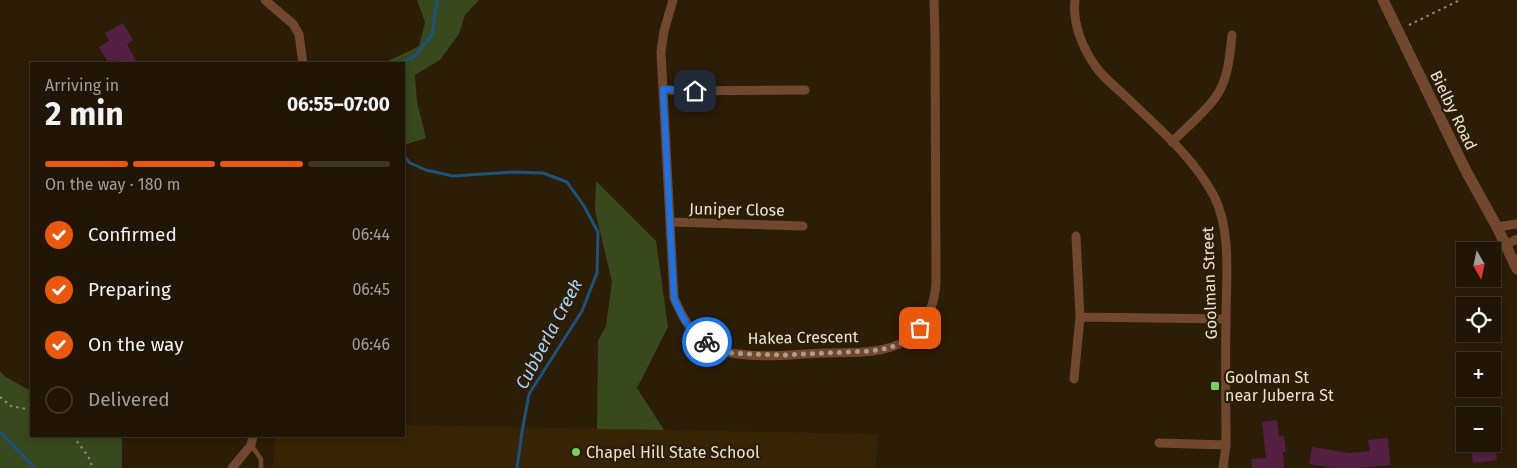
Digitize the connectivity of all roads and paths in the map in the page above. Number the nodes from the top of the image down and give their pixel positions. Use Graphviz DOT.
graph roads {
  1 [pos="265,0"];
  2 [pos="673,0"];
  3 [pos="934,0"];
  4 [pos="1075,0"];
  5 [pos="1383,0"];
  6 [pos="1460,0"];
  7 [pos="1409,25"];
  8 [pos="1232,35"];
  9 [pos="304,62"];
  10 [pos="663,89"];
  11 [pos="805,90"];
  12 [pos="1172,142"];
  13 [pos="670,222"];
  14 [pos="1517,224"];
  15 [pos="803,226"];
  16 [pos="1498,230"];
  17 [pos="1076,236"];
  18 [pos="1513,241"];
  19 [pos="1517,253"];
  20 [pos="1517,268"];
  21 [pos="1080,317"];
  22 [pos="1226,319"];
  23 [pos="1074,379"];
  24 [pos="0,397"];
  25 [pos="30,410"];
  26 [pos="74,437"];
  27 [pos="252,441"];
  28 [pos="1159,442"];
  29 [pos="1226,445"];
  30 [pos="93,468"];
  31 [pos="232,468"];
  32 [pos="261,468"];
  33 [pos="1223,468"];
  1 -- 9 [label="street"];
  2 -- 10 [label="street, Hakea Crescent"];
  3 -- 13 [label="street, Hakea Crescent"];
  4 -- 12 [label="street, Goolman Street"];
  5 -- 16 [label="street, Bielby Road"];
  6 -- 7 [label="path"];
  8 -- 12 [label="street"];
  10 -- 11 [label="street"];
  10 -- 13 [label="street, Hakea Crescent"];
  12 -- 22 [label="street, Goolman Street"];
  13 -- 15 [label="street, Juniper Close"];
  14 -- 16 [label="street"];
  16 -- 18 [label="street, Bielby Road"];
  16 -- 20 [label="street, Bielby Road"];
  17 -- 21 [label="street"];
  18 -- 19 [label="street, Bielby Road"];
  21 -- 22 [label="street"];
  21 -- 23 [label="street"];
  22 -- 29 [label="street, Goolman Street"];
  24 -- 25 [label="path"];
  26 -- 30 [label="path"];
  27 -- 31 [label="street"];
  27 -- 32 [label="lane"];
  28 -- 29 [label="street"];
  29 -- 33 [label="street, Goolman Street"];
}
